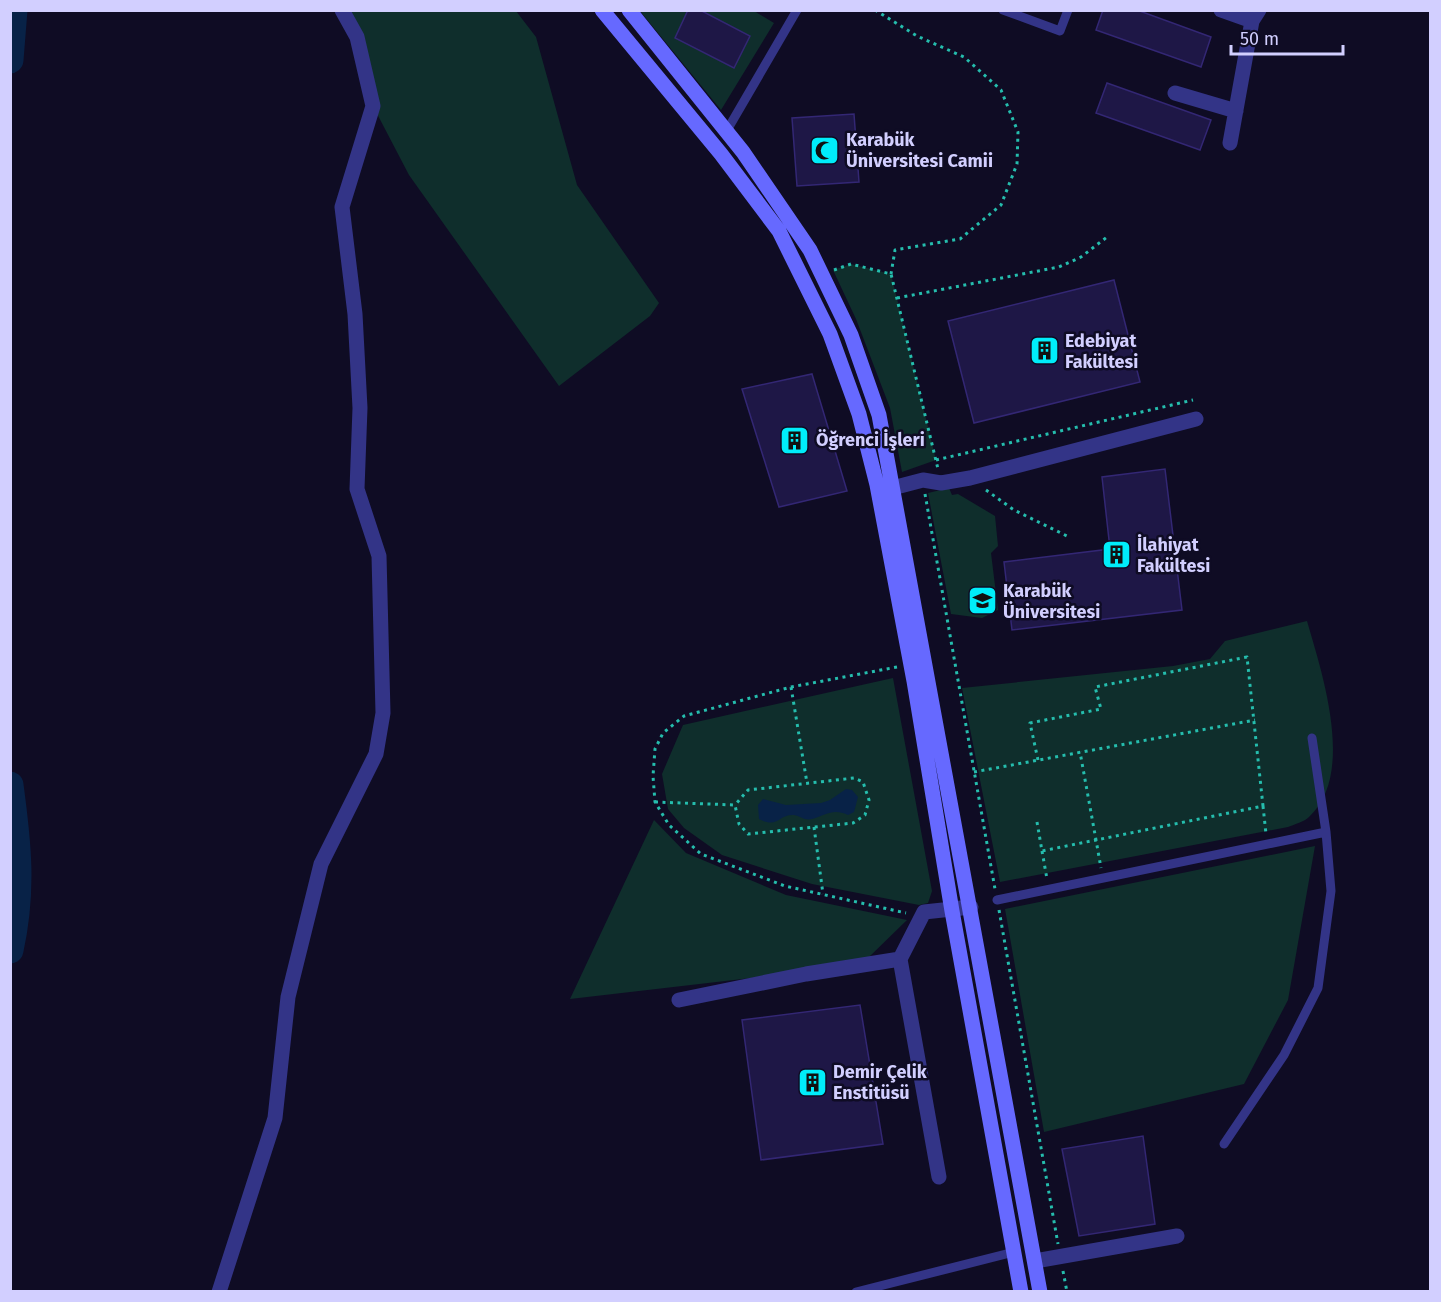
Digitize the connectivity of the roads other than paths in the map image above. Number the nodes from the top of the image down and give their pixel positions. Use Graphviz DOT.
graph roads {
  1 [pos="342,10"];
  2 [pos="602,10"];
  3 [pos="629,10"];
  4 [pos="797,10"];
  5 [pos="1003,10"];
  6 [pos="1068,10"];
  7 [pos="1221,10"];
  8 [pos="1256,16"];
  9 [pos="1174,93"];
  10 [pos="1236,111"];
  11 [pos="726,132"];
  12 [pos="1230,143"];
  13 [pos="1196,419"];
  14 [pos="894,488"];
  15 [pos="878,492"];
  16 [pos="1312,738"];
  17 [pos="1326,832"];
  18 [pos="997,900"];
  19 [pos="971,907"];
  20 [pos="952,911"];
  21 [pos="900,959"];
  22 [pos="679,1000"];
  23 [pos="1224,1144"];
  24 [pos="939,1177"];
  25 [pos="1177,1236"];
  26 [pos="1014,1252"];
  27 [pos="1035,1261"];
  28 [pos="219,1292"];
  29 [pos="856,1292"];
  30 [pos="1021,1292"];
  31 [pos="1040,1292"];
  1 -- 28 [label="street"];
  2 -- 15 [label="main road"];
  3 -- 11 [label="main road"];
  4 -- 11 [label="lane"];
  5 -- 6 [label="lane"];
  7 -- 8 [label="street"];
  8 -- 10 [label="street"];
  9 -- 10 [label="street"];
  10 -- 12 [label="street"];
  11 -- 14 [label="main road"];
  13 -- 14 [label="street"];
  14 -- 15 [label="street"];
  14 -- 19 [label="main road"];
  15 -- 20 [label="main road"];
  16 -- 17 [label="lane"];
  17 -- 18 [label="lane"];
  17 -- 23 [label="lane"];
  19 -- 20 [label="street"];
  19 -- 27 [label="main road"];
  20 -- 21 [label="street"];
  20 -- 26 [label="main road"];
  21 -- 22 [label="street"];
  21 -- 24 [label="street"];
  25 -- 27 [label="street"];
  26 -- 29 [label="lane"];
  26 -- 30 [label="main road"];
  27 -- 31 [label="main road"];
}
